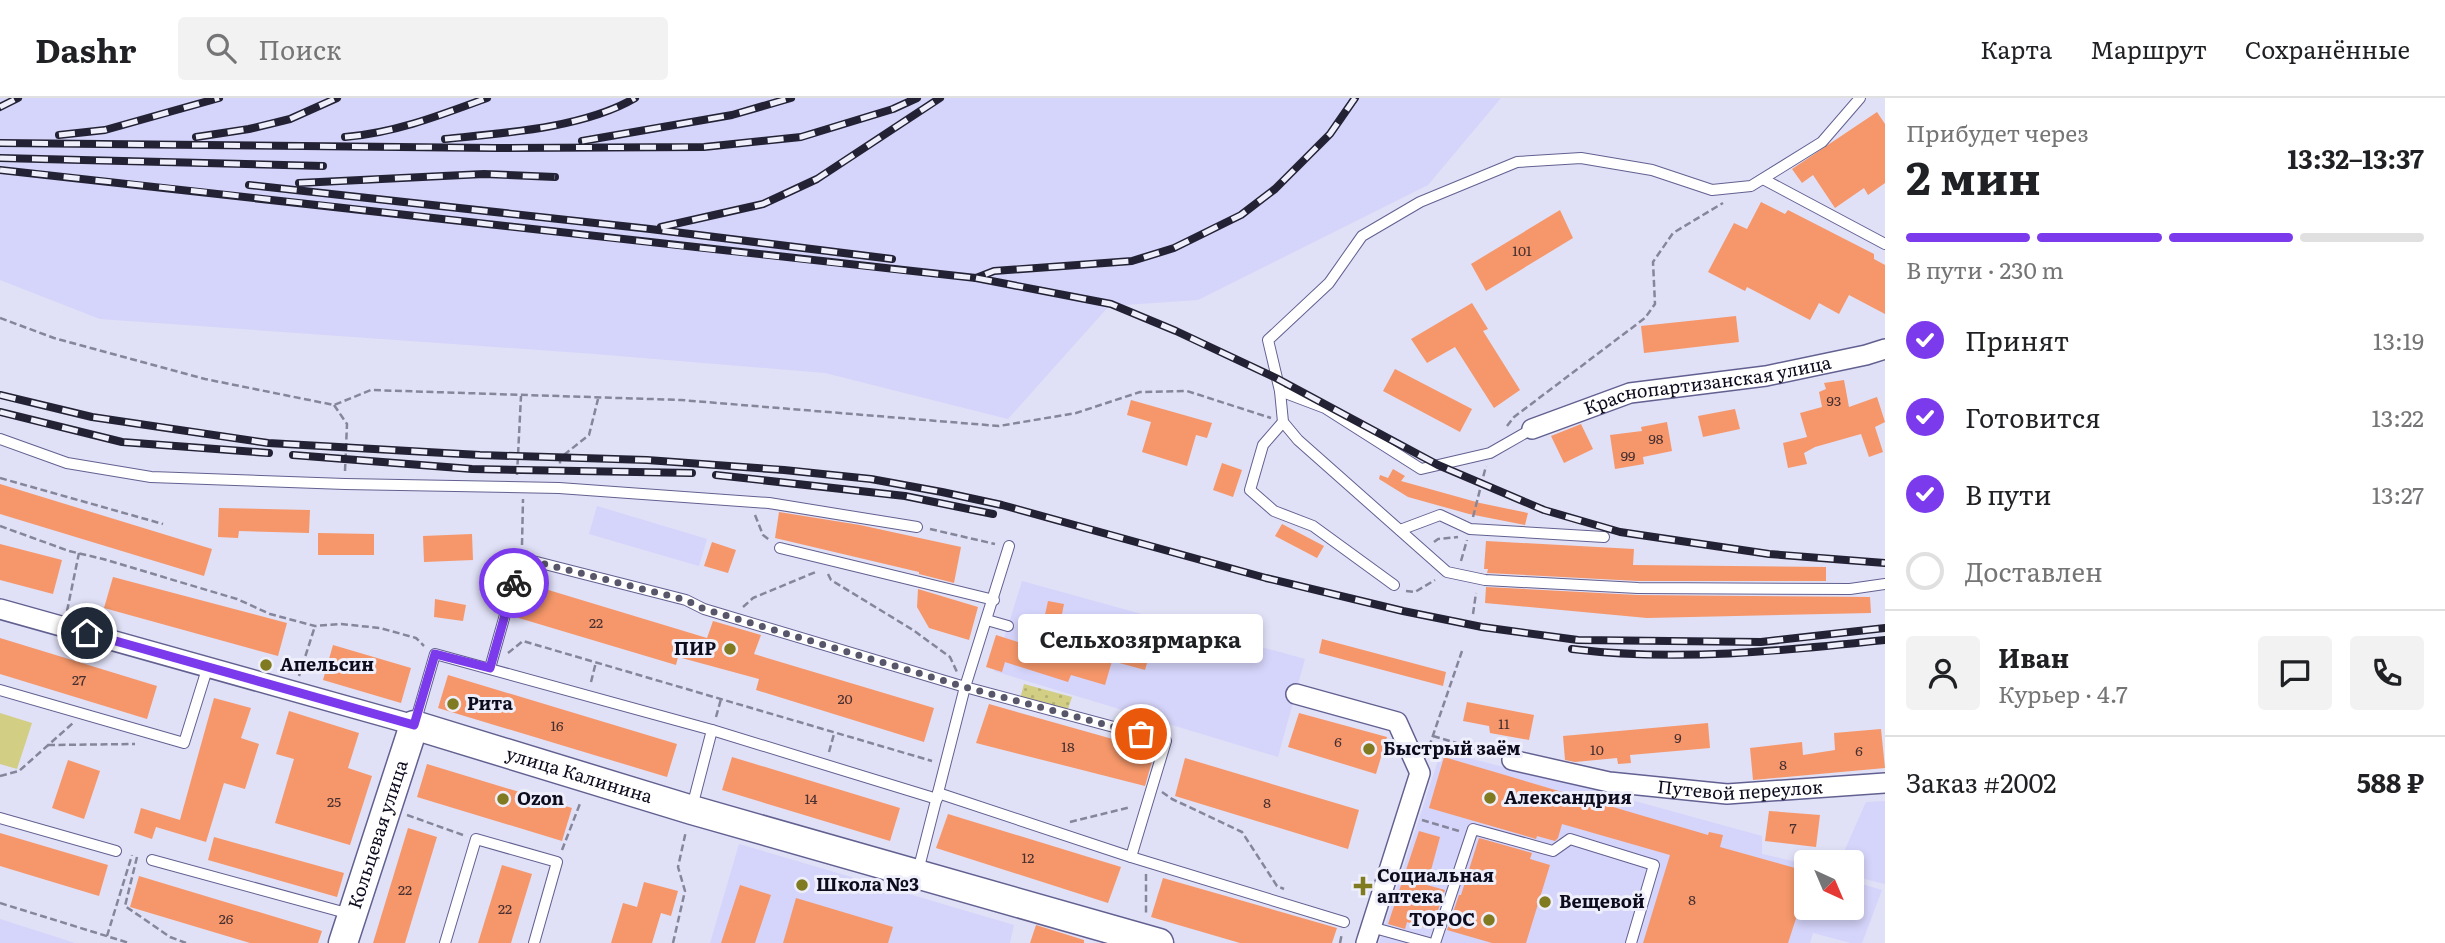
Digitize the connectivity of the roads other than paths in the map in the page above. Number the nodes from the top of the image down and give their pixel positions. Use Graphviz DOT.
graph roads {
  1 [pos="1860,98"];
  2 [pos="1763,179"];
  3 [pos="1885,244"];
  4 [pos="1885,349"];
  5 [pos="1280,391"];
  6 [pos="1283,422"];
  7 [pos="1532,429"];
  8 [pos="0,439"];
  9 [pos="917,527"];
  10 [pos="1400,530"];
  11 [pos="1605,537"];
  12 [pos="1009,546"];
  13 [pos="780,548"];
  14 [pos="1885,584"];
  15 [pos="1394,585"];
  16 [pos="994,600"];
  17 [pos="0,609"];
  18 [pos="987,620"];
  19 [pos="1008,626"];
  20 [pos="208,666"];
  21 [pos="490,668"];
  22 [pos="965,687"];
  23 [pos="0,690"];
  24 [pos="1296,694"];
  25 [pos="414,725"];
  26 [pos="712,730"];
  27 [pos="1512,760"];
  28 [pos="1885,783"];
  29 [pos="937,796"];
  30 [pos="690,816"];
  31 [pos="0,818"];
  32 [pos="116,851"];
  33 [pos="1131,857"];
  34 [pos="152,860"];
  35 [pos="917,875"];
  36 [pos="353,915"];
  37 [pos="1344,922"];
  38 [pos="1152,933"];
  39 [pos="1368,935"];
  40 [pos="343,943"];
  41 [pos="445,943"];
  42 [pos="534,943"];
  43 [pos="1429,943"];
  44 [pos="1435,943"];
  45 [pos="1632,943"];
  1 -- 2 [label="lane"];
  2 -- 3 [label="lane"];
  2 -- 5 [label="lane"];
  4 -- 7 [label="street, Краснопартизанская улица"];
  5 -- 6 [label="lane"];
  5 -- 7 [label="lane"];
  6 -- 10 [label="lane"];
  6 -- 15 [label="lane"];
  8 -- 9 [label="lane"];
  10 -- 11 [label="lane"];
  10 -- 14 [label="lane"];
  12 -- 16 [label="lane"];
  13 -- 16 [label="lane"];
  16 -- 18 [label="lane"];
  17 -- 20 [label="street, улица Калинина"];
  18 -- 19 [label="lane"];
  18 -- 22 [label="lane"];
  20 -- 23 [label="lane"];
  20 -- 25 [label="street, улица Калинина"];
  21 -- 22 [label="lane"];
  21 -- 25 [label="lane"];
  21 -- 26 [label="lane"];
  22 -- 29 [label="lane"];
  22 -- 33 [label="lane"];
  24 -- 39 [label="street"];
  25 -- 30 [label="street, улица Калинина"];
  25 -- 36 [label="street, Кольцевая улица"];
  26 -- 29 [label="lane"];
  26 -- 30 [label="lane"];
  27 -- 28 [label="street, Путевой переулок"];
  29 -- 33 [label="lane"];
  29 -- 35 [label="lane"];
  30 -- 35 [label="street, улица Калинина"];
  31 -- 32 [label="lane"];
  33 -- 37 [label="lane"];
  34 -- 36 [label="lane"];
  35 -- 38 [label="street, улица Калинина"];
  36 -- 40 [label="street, Кольцевая улица"];
  39 -- 43 [label="lane"];
  41 -- 42 [label="lane"];
  44 -- 45 [label="lane"];
}
